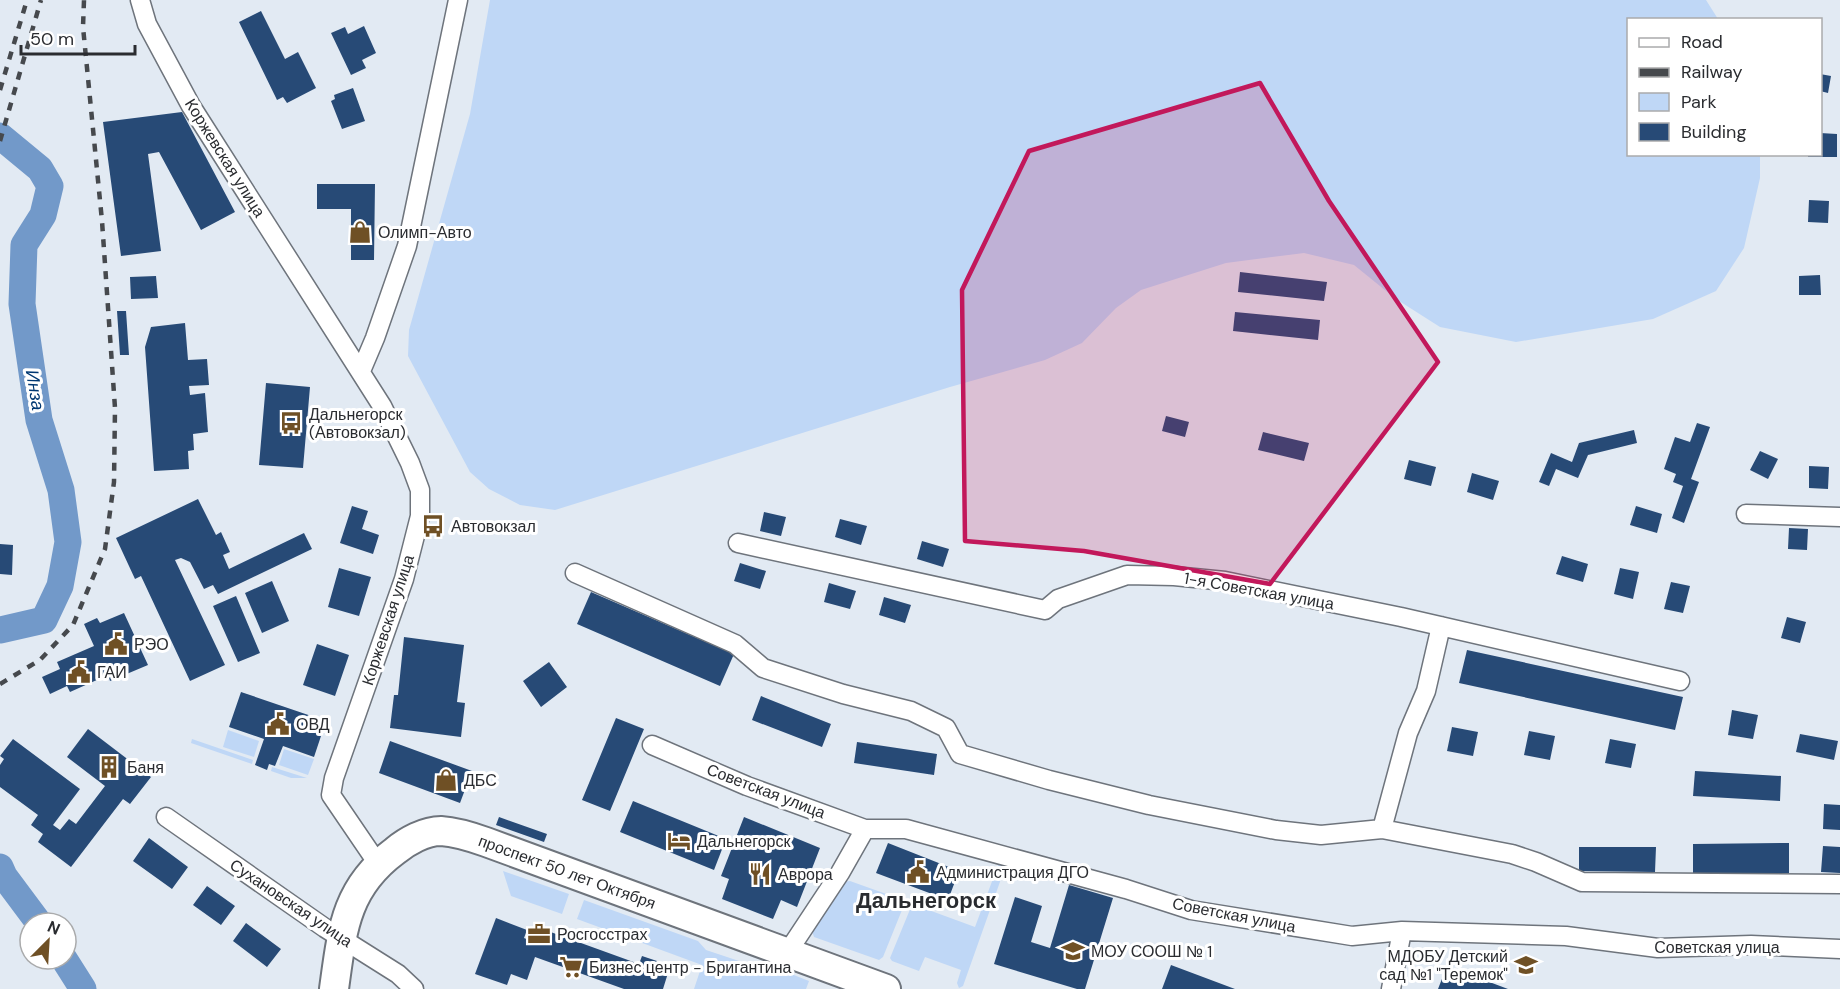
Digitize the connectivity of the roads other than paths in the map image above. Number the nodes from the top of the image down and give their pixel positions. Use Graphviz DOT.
graph roads {
  1 [pos="140,0"];
  2 [pos="458,0"];
  3 [pos="361,371"];
  4 [pos="1746,514"];
  5 [pos="1840,518"];
  6 [pos="738,543"];
  7 [pos="575,573"];
  8 [pos="1441,626"];
  9 [pos="1680,681"];
  10 [pos="652,745"];
  11 [pos="166,818"];
  12 [pos="866,829"];
  13 [pos="1382,829"];
  14 [pos="378,864"];
  15 [pos="1840,884"];
  16 [pos="1402,931"];
  17 [pos="341,937"];
  18 [pos="1840,949"];
  19 [pos="787,953"];
  20 [pos="334,989"];
  21 [pos="414,989"];
  22 [pos="886,989"];
  23 [pos="1390,989"];
  1 -- 3 [label="street, Коржевская улица"];
  2 -- 3 [label="street"];
  3 -- 14 [label="street, Коржевская улица"];
  4 -- 5 [label="street"];
  6 -- 8 [label="street, 1-я Советская улица"];
  7 -- 13 [label="street"];
  8 -- 9 [label="street, 1-я Советская улица"];
  8 -- 13 [label="street"];
  10 -- 12 [label="street, Советская улица"];
  11 -- 17 [label="street, Сухановская улица"];
  12 -- 16 [label="street, Советская улица"];
  12 -- 19 [label="street"];
  13 -- 15 [label="street"];
  14 -- 17 [label="main road, проспект 50 лет Октября"];
  14 -- 19 [label="main road, проспект 50 лет Октября"];
  16 -- 18 [label="street, Советская улица"];
  16 -- 23 [label="street"];
  17 -- 20 [label="main road, проспект 50 лет Октября"];
  17 -- 21 [label="street, Сухановская улица"];
  19 -- 22 [label="main road, проспект 50 лет Октября"];
}
